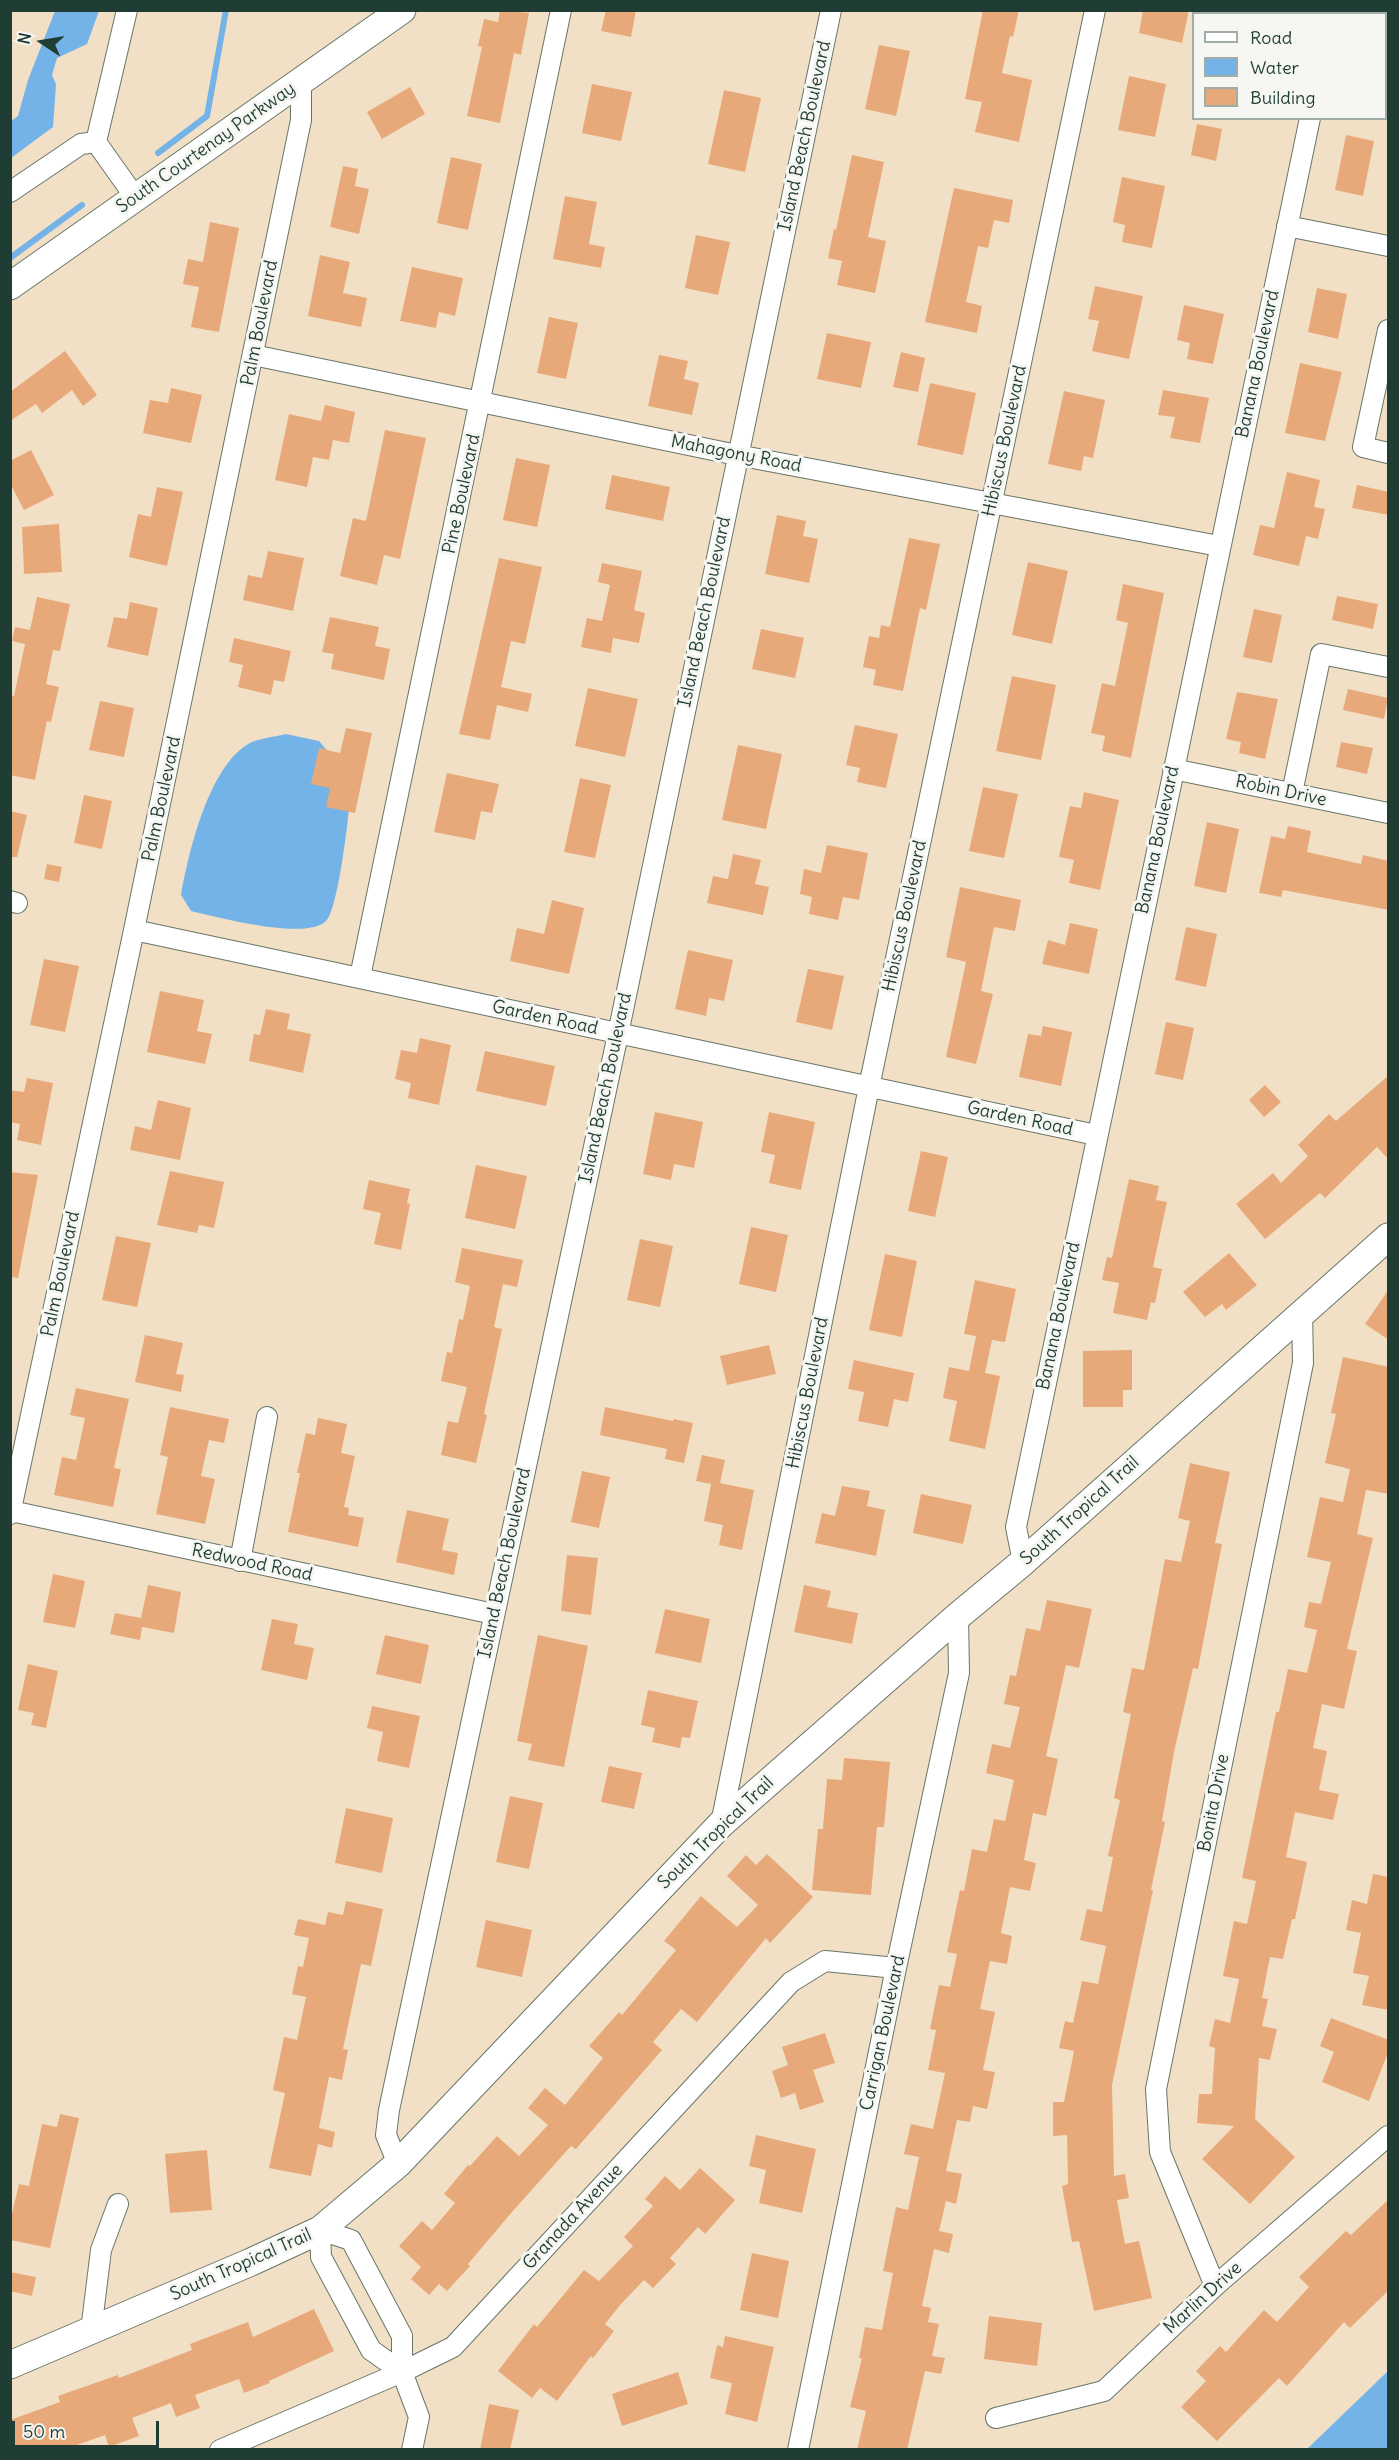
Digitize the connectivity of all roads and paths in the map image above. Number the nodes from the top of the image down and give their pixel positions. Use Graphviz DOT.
graph roads {
  1 [pos="127,10"];
  2 [pos="402,10"];
  3 [pos="561,10"];
  4 [pos="831,10"];
  5 [pos="1095,10"];
  6 [pos="301,81"];
  7 [pos="1310,120"];
  8 [pos="96,142"];
  9 [pos="10,192"];
  10 [pos="135,197"];
  11 [pos="1287,226"];
  12 [pos="1389,246"];
  13 [pos="10,286"];
  14 [pos="1389,330"];
  15 [pos="254,355"];
  16 [pos="481,402"];
  17 [pos="1389,453"];
  18 [pos="737,455"];
  19 [pos="992,504"];
  20 [pos="1219,546"];
  21 [pos="1389,667"];
  22 [pos="1173,769"];
  23 [pos="1292,793"];
  24 [pos="1389,813"];
  25 [pos="134,930"];
  26 [pos="360,977"];
  27 [pos="618,1034"];
  28 [pos="869,1087"];
  29 [pos="1096,1135"];
  30 [pos="1389,1236"];
  31 [pos="1302,1312"];
  32 [pos="267,1417"];
  33 [pos="11,1512"];
  34 [pos="240,1561"];
  35 [pos="1023,1562"];
  36 [pos="494,1614"];
  37 [pos="958,1616"];
  38 [pos="721,1824"];
  39 [pos="896,1968"];
  40 [pos="1389,2136"];
  41 [pos="398,2164"];
  42 [pos="118,2204"];
  43 [pos="320,2230"];
  44 [pos="1215,2286"];
  45 [pos="90,2331"];
  46 [pos="10,2365"];
  47 [pos="402,2372"];
  48 [pos="996,2418"];
  49 [pos="220,2450"];
  50 [pos="412,2450"];
  51 [pos="798,2450"];
  1 -- 8 [label="street"];
  2 -- 6 [label="street, South Courtenay Parkway"];
  3 -- 16 [label="street, Pine Boulevard"];
  4 -- 18 [label="street, Island Beach Boulevard"];
  5 -- 19 [label="street, Hibiscus Boulevard"];
  6 -- 10 [label="street, South Courtenay Parkway"];
  6 -- 15 [label="street, Palm Boulevard"];
  7 -- 11 [label="street, Banana Boulevard"];
  8 -- 9 [label="street"];
  8 -- 10 [label="street"];
  10 -- 13 [label="street, South Courtenay Parkway"];
  11 -- 12 [label="street"];
  11 -- 20 [label="street, Banana Boulevard"];
  14 -- 17 [label="street"];
  15 -- 16 [label="street, Mahagony Road"];
  15 -- 25 [label="street, Palm Boulevard"];
  16 -- 18 [label="street, Mahagony Road"];
  16 -- 26 [label="street, Pine Boulevard"];
  18 -- 19 [label="street, Mahagony Road"];
  18 -- 27 [label="street, Island Beach Boulevard"];
  19 -- 20 [label="street, Mahagony Road"];
  19 -- 28 [label="street, Hibiscus Boulevard"];
  20 -- 22 [label="street, Banana Boulevard"];
  21 -- 23 [label="street"];
  22 -- 23 [label="street, Robin Drive"];
  22 -- 29 [label="street, Banana Boulevard"];
  23 -- 24 [label="street, Robin Drive"];
  25 -- 26 [label="street, Garden Road"];
  25 -- 33 [label="street, Palm Boulevard"];
  26 -- 27 [label="street, Garden Road"];
  27 -- 28 [label="street, Garden Road"];
  27 -- 36 [label="street, Island Beach Boulevard"];
  28 -- 29 [label="street, Garden Road"];
  28 -- 38 [label="street, Hibiscus Boulevard"];
  29 -- 35 [label="street, Banana Boulevard"];
  30 -- 31 [label="street, South Tropical Trail"];
  31 -- 35 [label="street, South Tropical Trail"];
  31 -- 44 [label="street, Bonita Drive"];
  32 -- 34 [label="street"];
  33 -- 34 [label="street, Redwood Road"];
  34 -- 36 [label="street, Redwood Road"];
  35 -- 37 [label="street, South Tropical Trail"];
  36 -- 41 [label="street, Island Beach Boulevard"];
  37 -- 38 [label="street, South Tropical Trail"];
  37 -- 39 [label="street, Carrigan Boulevard"];
  38 -- 41 [label="street, South Tropical Trail"];
  39 -- 47 [label="street, Granada Avenue"];
  39 -- 51 [label="street, Carrigan Boulevard"];
  40 -- 44 [label="street, Marlin Drive"];
  41 -- 43 [label="street, South Tropical Trail"];
  42 -- 45 [label="street"];
  43 -- 45 [label="street, South Tropical Trail"];
  43 -- 47 [label="street"];
  43 -- 47 [label="street"];
  44 -- 48 [label="street, Marlin Drive"];
  45 -- 46 [label="street, South Tropical Trail"];
  47 -- 49 [label="street, Granada Avenue"];
  47 -- 50 [label="street"];
}
